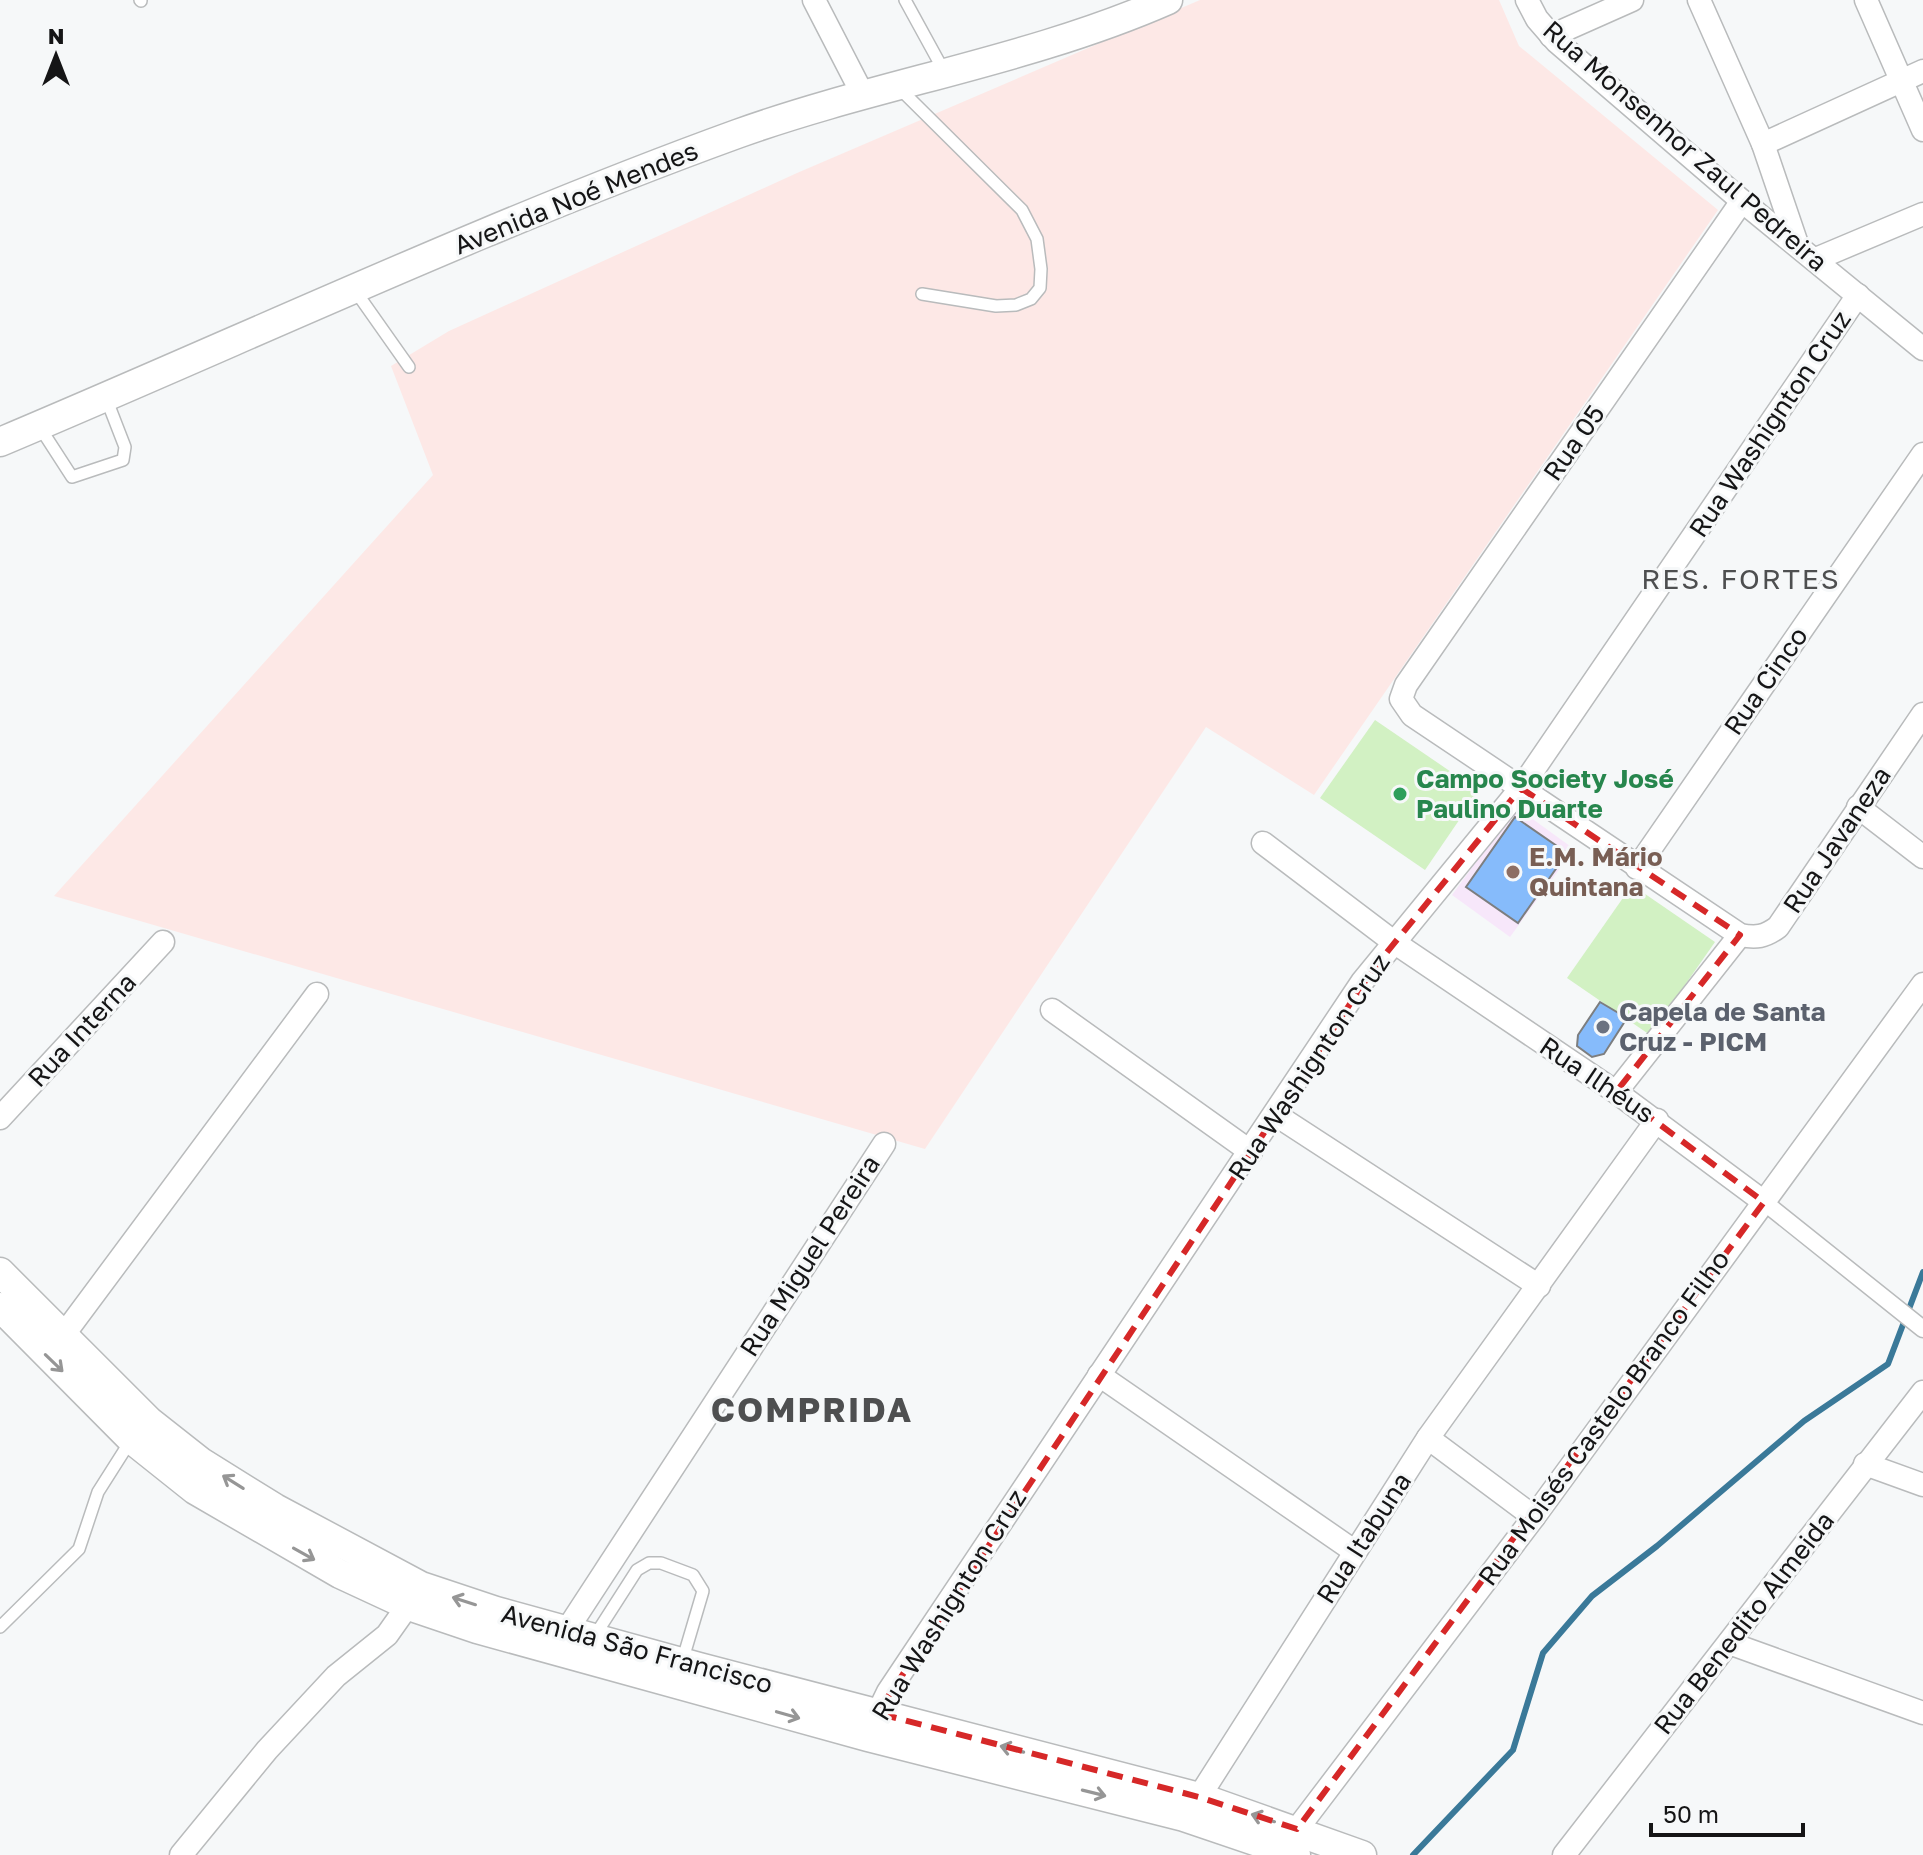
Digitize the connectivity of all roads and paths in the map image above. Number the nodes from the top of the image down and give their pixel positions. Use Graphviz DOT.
graph roads {
  1 [pos="814,0"];
  2 [pos="905,0"];
  3 [pos="1168,0"];
  4 [pos="1527,0"];
  5 [pos="1632,0"];
  6 [pos="1699,0"];
  7 [pos="1866,0"];
  8 [pos="1551,36"];
  9 [pos="1923,71"];
  10 [pos="945,74"];
  11 [pos="1901,81"];
  12 [pos="897,86"];
  13 [pos="863,95"];
  14 [pos="1923,130"];
  15 [pos="1763,144"];
  16 [pos="1742,201"];
  17 [pos="1923,214"];
  18 [pos="1796,241"];
  19 [pos="1816,259"];
  20 [pos="354,289"];
  21 [pos="922,294"];
  22 [pos="1858,295"];
  23 [pos="1923,349"];
  24 [pos="409,367"];
  25 [pos="106,398"];
  26 [pos="39,426"];
  27 [pos="0,442"];
  28 [pos="1923,454"];
  29 [pos="1923,714"];
  30 [pos="1521,788"];
  31 [pos="1858,807"];
  32 [pos="1263,843"];
  33 [pos="1923,857"];
  34 [pos="1637,868"];
  35 [pos="1740,935"];
  36 [pos="163,942"];
  37 [pos="1395,943"];
  38 [pos="1923,984"];
  39 [pos="317,994"];
  40 [pos="1052,1010"];
  41 [pos="1616,1092"];
  42 [pos="1276,1115"];
  43 [pos="0,1118"];
  44 [pos="1657,1120"];
  45 [pos="884,1144"];
  46 [pos="1251,1152"];
  47 [pos="1764,1202"];
  48 [pos="0,1272"];
  49 [pos="1539,1286"];
  50 [pos="0,1307"];
  51 [pos="1919,1325"];
  52 [pos="62,1337"];
  53 [pos="1099,1375"];
  54 [pos="1923,1392"];
  55 [pos="140,1430"];
  56 [pos="1428,1438"];
  57 [pos="1865,1464"];
  58 [pos="1923,1485"];
  59 [pos="1534,1517"];
  60 [pos="1354,1551"];
  61 [pos="415,1596"];
  62 [pos="0,1627"];
  63 [pos="593,1638"];
  64 [pos="560,1640"];
  65 [pos="1729,1643"];
  66 [pos="691,1672"];
  67 [pos="1923,1713"];
  68 [pos="872,1725"];
  69 [pos="1199,1797"];
  70 [pos="1288,1847"];
  71 [pos="181,1855"];
  72 [pos="1362,1855"];
  73 [pos="1564,1855"];
  1 -- 13 [label="street"];
  2 -- 10 [label="lane"];
  3 -- 10 [label="street, Avenida Noé Mendes"];
  4 -- 8 [label="street, Rua Monsenhor Zaul Pedreira"];
  5 -- 8 [label="street"];
  6 -- 15 [label="street"];
  7 -- 11 [label="street"];
  8 -- 16 [label="street, Rua Monsenhor Zaul Pedreira"];
  9 -- 11 [label="street"];
  10 -- 12 [label="street, Avenida Noé Mendes"];
  11 -- 14 [label="street"];
  11 -- 15 [label="street"];
  12 -- 13 [label="street, Avenida Noé Mendes"];
  12 -- 21 [label="lane"];
  13 -- 20 [label="street, Avenida Noé Mendes"];
  15 -- 18 [label="street"];
  16 -- 18 [label="street, Rua Monsenhor Zaul Pedreira"];
  16 -- 30 [label="street, Rua 05"];
  17 -- 19 [label="street"];
  18 -- 19 [label="street, Rua Monsenhor Zaul Pedreira"];
  19 -- 22 [label="street, Rua Monsenhor Zaul Pedreira"];
  20 -- 24 [label="lane"];
  20 -- 25 [label="street, Avenida Noé Mendes"];
  22 -- 23 [label="street, Rua Monsenhor Zaul Pedreira"];
  22 -- 30 [label="street, Rua Washignton Cruz"];
  25 -- 26 [label="street, Avenida Noé Mendes"];
  25 -- 26 [label="lane"];
  26 -- 27 [label="street, Avenida Noé Mendes"];
  28 -- 34 [label="street, Rua Cinco"];
  29 -- 31 [label="street, Rua Javaneza"];
  30 -- 34 [label="street"];
  30 -- 37 [label="street, Rua Washignton Cruz"];
  31 -- 33 [label="street"];
  31 -- 35 [label="street, Rua Javaneza"];
  32 -- 37 [label="street, Rua Ilhéus"];
  34 -- 35 [label="street"];
  35 -- 41 [label="street"];
  36 -- 43 [label="street, Rua Interna"];
  37 -- 41 [label="street, Rua Ilhéus"];
  37 -- 42 [label="street, Rua Washignton Cruz"];
  38 -- 47 [label="street, Rua Moisés Castelo Branco Filho"];
  39 -- 52 [label="street"];
  40 -- 46 [label="street"];
  41 -- 44 [label="street, Rua Ilhéus"];
  42 -- 46 [label="street, Rua Washignton Cruz"];
  42 -- 49 [label="street"];
  44 -- 47 [label="street, Rua Ilhéus"];
  44 -- 49 [label="street, Rua Itabuna"];
  45 -- 64 [label="street, Rua Miguel Pereira"];
  46 -- 53 [label="street, Rua Washignton Cruz"];
  47 -- 51 [label="street, Rua Ilhéus"];
  47 -- 59 [label="street, Rua Moisés Castelo Branco Filho"];
  48 -- 52 [label="street, Avenida São Francisco"];
  49 -- 56 [label="street, Rua Itabuna"];
  50 -- 55 [label="street, Avenida São Francisco, one-way"];
  52 -- 55 [label="street, Avenida São Francisco"];
  53 -- 60 [label="street"];
  53 -- 68 [label="street, Rua Washignton Cruz"];
  54 -- 57 [label="street, Rua Benedito Almeida"];
  55 -- 61 [label="street, Avenida São Francisco"];
  55 -- 62 [label="lane"];
  56 -- 59 [label="street"];
  56 -- 60 [label="street, Rua Itabuna"];
  57 -- 58 [label="street"];
  57 -- 65 [label="street, Rua Benedito Almeida"];
  59 -- 70 [label="street, Rua Moisés Castelo Branco Filho"];
  60 -- 69 [label="street, Rua Itabuna"];
  61 -- 64 [label="street, Avenida São Francisco"];
  61 -- 71 [label="street"];
  63 -- 64 [label="street, Avenida São Francisco"];
  63 -- 66 [label="street, Avenida São Francisco"];
  63 -- 66 [label="lane"];
  64 -- 66 [label="street, Avenida São Francisco"];
  65 -- 67 [label="street"];
  65 -- 73 [label="street, Rua Benedito Almeida"];
  66 -- 68 [label="street, Avenida São Francisco"];
  69 -- 68 [label="street, Avenida São Francisco, one-way"];
  68 -- 70 [label="street, Avenida São Francisco, one-way"];
  70 -- 69 [label="street, Avenida São Francisco, one-way"];
  70 -- 72 [label="street, Avenida São Francisco"];
}
